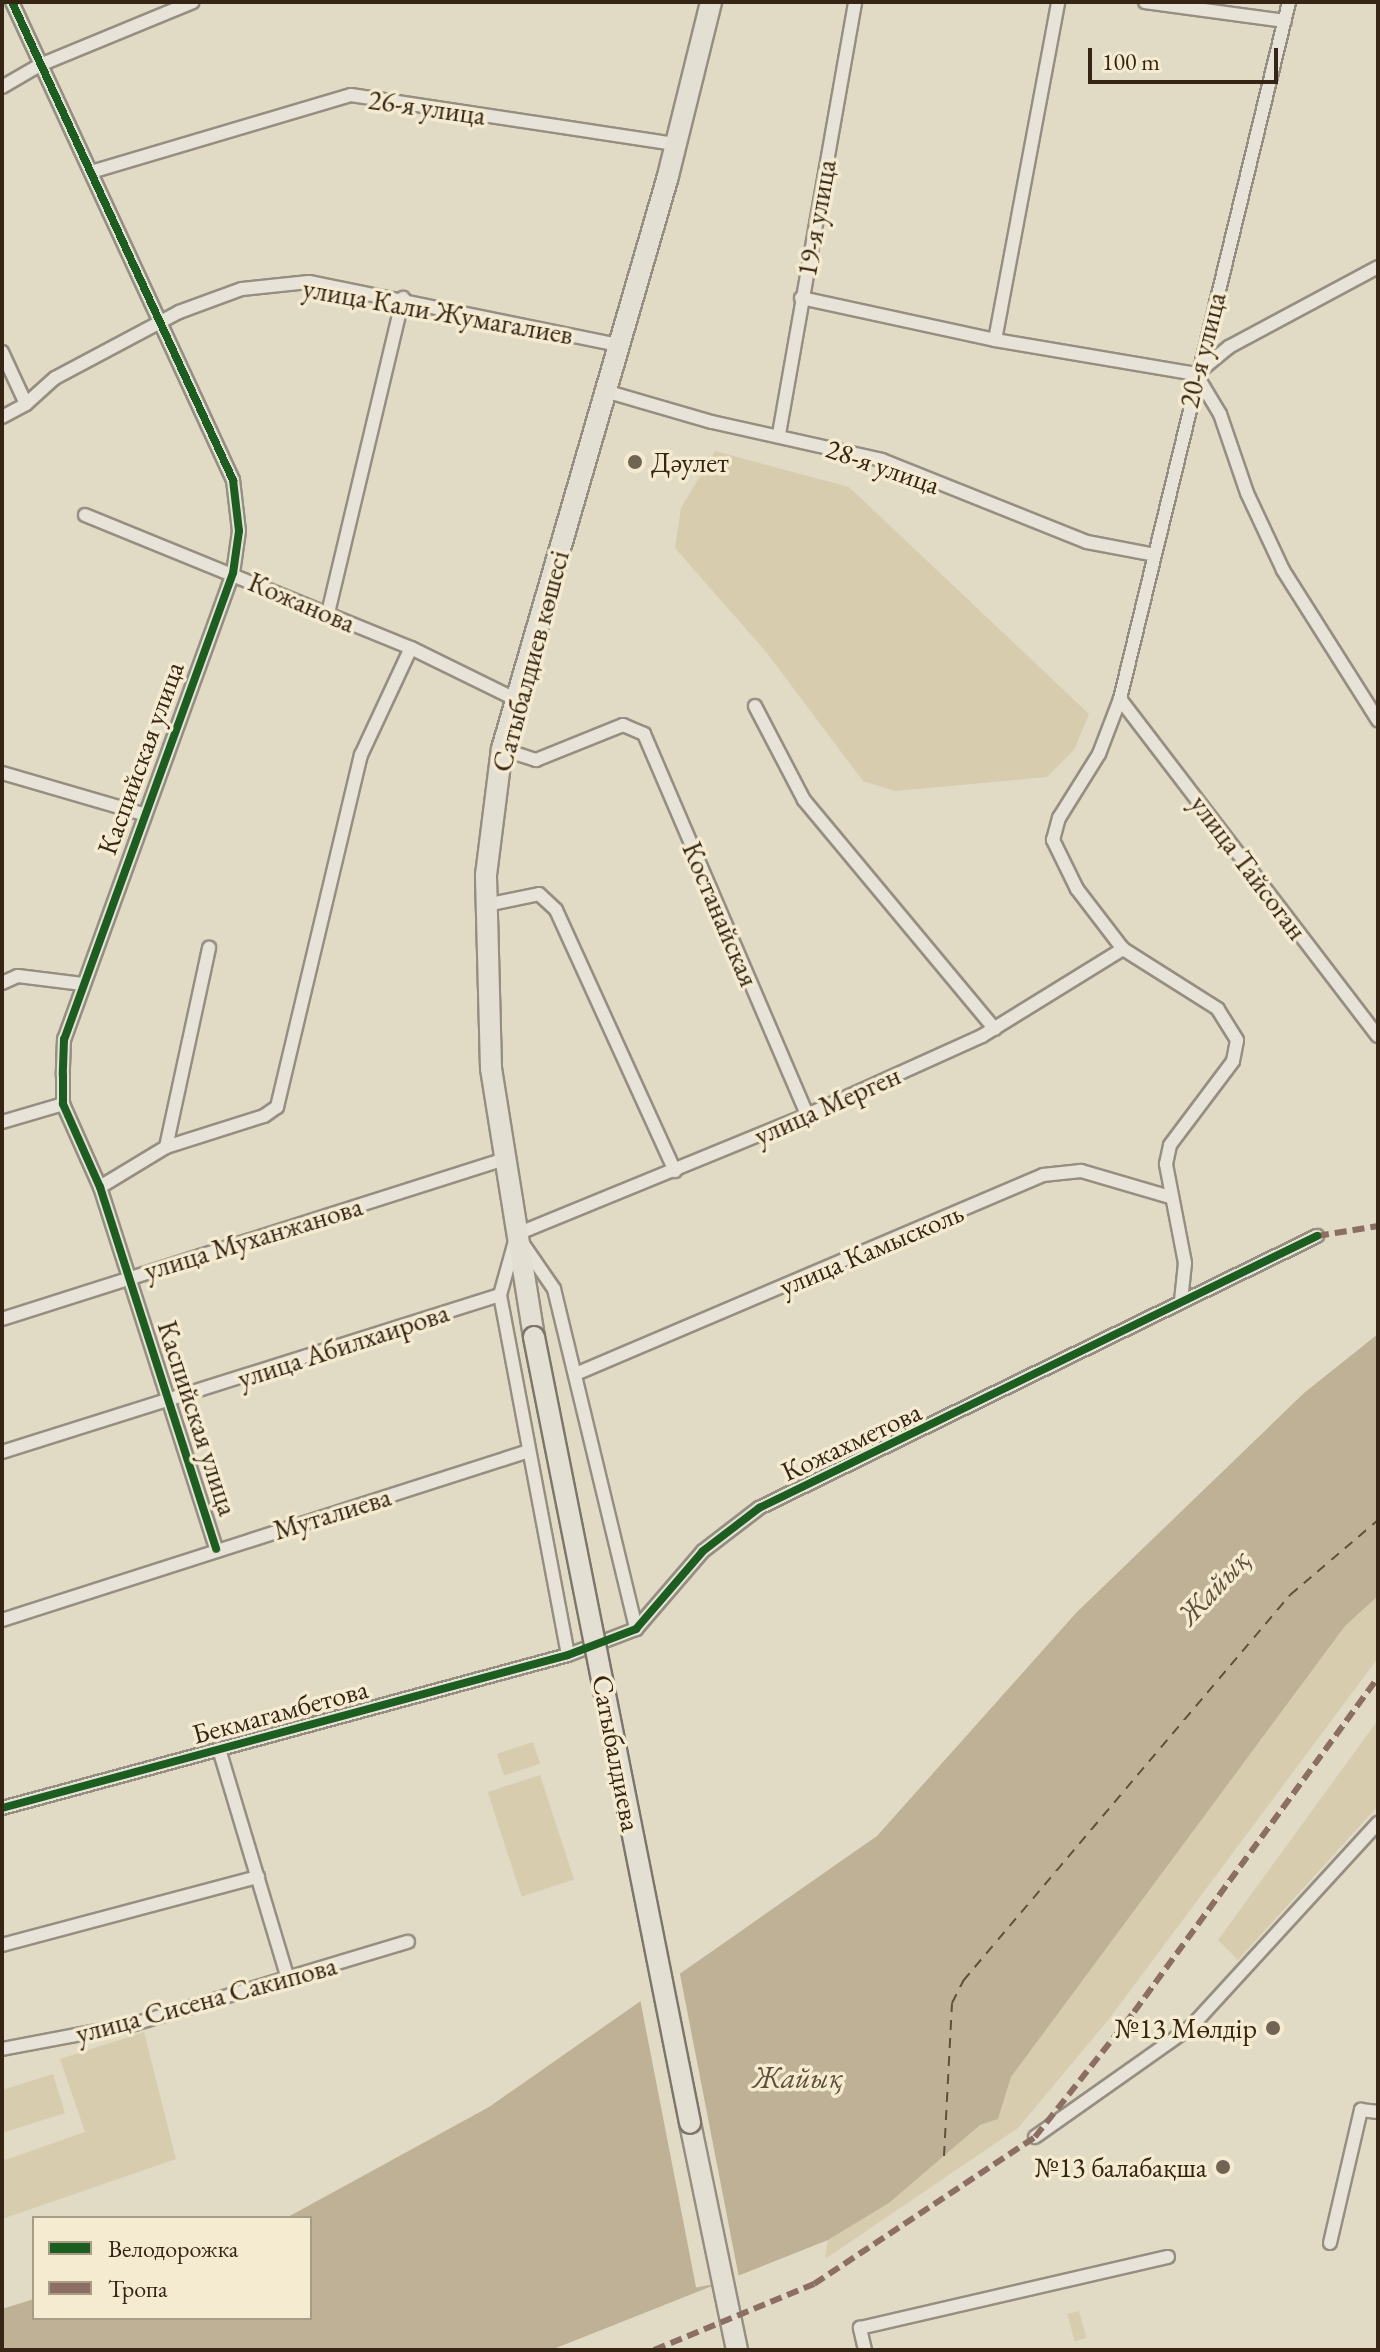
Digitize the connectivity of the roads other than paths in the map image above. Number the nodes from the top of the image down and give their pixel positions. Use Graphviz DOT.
graph roads {
  1 [pos="12,2"];
  2 [pos="193,2"];
  3 [pos="711,2"];
  4 [pos="855,2"];
  5 [pos="1058,2"];
  6 [pos="1145,2"];
  7 [pos="1289,2"];
  8 [pos="1285,21"];
  9 [pos="40,65"];
  10 [pos="2,87"];
  11 [pos="676,144"];
  12 [pos="91,172"];
  13 [pos="1378,267"];
  14 [pos="403,298"];
  15 [pos="801,298"];
  16 [pos="159,325"];
  17 [pos="995,340"];
  18 [pos="618,345"];
  19 [pos="2,352"];
  20 [pos="1196,374"];
  21 [pos="605,391"];
  22 [pos="26,404"];
  23 [pos="2,417"];
  24 [pos="779,434"];
  25 [pos="85,515"];
  26 [pos="1155,555"];
  27 [pos="233,573"];
  28 [pos="328,613"];
  29 [pos="411,648"];
  30 [pos="515,699"];
  31 [pos="1120,699"];
  32 [pos="755,706"];
  33 [pos="1378,720"];
  34 [pos="502,749"];
  35 [pos="2,773"];
  36 [pos="143,814"];
  37 [pos="486,905"];
  38 [pos="209,948"];
  39 [pos="1123,949"];
  40 [pos="2,983"];
  41 [pos="83,984"];
  42 [pos="995,1029"];
  43 [pos="1378,1036"];
  44 [pos="63,1104"];
  45 [pos="807,1115"];
  46 [pos="2,1122"];
  47 [pos="166,1147"];
  48 [pos="505,1159"];
  49 [pos="675,1171"];
  50 [pos="100,1187"];
  51 [pos="1170,1197"];
  52 [pos="517,1234"];
  53 [pos="1317,1236"];
  54 [pos="129,1277"];
  55 [pos="500,1295"];
  56 [pos="1181,1301"];
  57 [pos="2,1319"];
  58 [pos="534,1337"];
  59 [pos="578,1373"];
  60 [pos="172,1400"];
  61 [pos="2,1452"];
  62 [pos="526,1452"];
  63 [pos="216,1549"];
  64 [pos="2,1620"];
  65 [pos="636,1629"];
  66 [pos="568,1655"];
  67 [pos="219,1749"];
  68 [pos="2,1808"];
  69 [pos="1378,1823"];
  70 [pos="258,1877"];
  71 [pos="408,1942"];
  72 [pos="2,1945"];
  73 [pos="288,1979"];
  74 [pos="2,2049"];
  75 [pos="1378,2112"];
  76 [pos="1035,2137"];
  77 [pos="1330,2243"];
  78 [pos="1168,2257"];
  79 [pos="737,2350"];
  80 [pos="865,2350"];
  1 -- 9 [label="street, Каспийская улица"];
  2 -- 9 [label="street"];
  3 -- 11 [label="main road, Сатыбалдиев көшесі"];
  4 -- 15 [label="street, 19-я улица"];
  5 -- 17 [label="street"];
  6 -- 8 [label="street"];
  7 -- 8 [label="street, 20-я улица"];
  8 -- 20 [label="street, 20-я улица"];
  9 -- 10 [label="street"];
  9 -- 12 [label="street, Каспийская улица"];
  11 -- 12 [label="street, 26-я улица"];
  11 -- 18 [label="main road, Сатыбалдиев көшесі"];
  12 -- 16 [label="street, Каспийская улица"];
  13 -- 20 [label="street"];
  14 -- 16 [label="street, улица Кали Жумагалиев"];
  14 -- 18 [label="street, улица Кали Жумагалиев"];
  14 -- 28 [label="street"];
  15 -- 17 [label="street"];
  15 -- 24 [label="street, 19-я улица"];
  16 -- 22 [label="street, улица Кали Жумагалиев"];
  16 -- 27 [label="street, Каспийская улица"];
  17 -- 20 [label="street"];
  18 -- 21 [label="main road, Сатыбалдиев көшесі"];
  19 -- 22 [label="street"];
  20 -- 26 [label="street, 20-я улица"];
  20 -- 33 [label="street"];
  21 -- 24 [label="street, 28-я улица"];
  21 -- 30 [label="main road, Сатыбалдиев көшесі"];
  22 -- 23 [label="street, улица Кали Жумагалиев"];
  24 -- 26 [label="street, 28-я улица"];
  25 -- 27 [label="street, Кожанова"];
  26 -- 31 [label="street, 20-я улица"];
  27 -- 28 [label="street, Кожанова"];
  27 -- 36 [label="street, Каспийская улица"];
  28 -- 29 [label="street, Кожанова"];
  29 -- 30 [label="street, Кожанова"];
  29 -- 47 [label="street"];
  30 -- 34 [label="main road, Сатыбалдиев көшесі"];
  31 -- 39 [label="street, 20-я улица"];
  31 -- 43 [label="street, улица Тайсоган"];
  32 -- 42 [label="street"];
  34 -- 37 [label="main road, Сатыбалдиев көшесі"];
  34 -- 45 [label="street, Костанайская"];
  35 -- 36 [label="street"];
  36 -- 41 [label="street, Каспийская улица"];
  37 -- 48 [label="main road, Сатыбалдиев көшесі"];
  37 -- 49 [label="street"];
  38 -- 47 [label="street"];
  39 -- 42 [label="street, улица Мерген"];
  39 -- 51 [label="street"];
  40 -- 41 [label="street"];
  41 -- 44 [label="street, Каспийская улица"];
  42 -- 45 [label="street, улица Мерген"];
  44 -- 46 [label="street"];
  44 -- 50 [label="street, Каспийская улица"];
  45 -- 49 [label="street, улица Мерген"];
  47 -- 50 [label="street"];
  48 -- 52 [label="main road, Сатыбалдиев көшесі"];
  48 -- 54 [label="street, улица Муханжанова"];
  49 -- 52 [label="street, улица Мерген"];
  50 -- 54 [label="street, Каспийская улица"];
  51 -- 56 [label="street"];
  51 -- 59 [label="street, улица Камысколь"];
  52 -- 55 [label="street"];
  52 -- 58 [label="main road, Сатыбалдиев көшесі"];
  52 -- 59 [label="street"];
  53 -- 56 [label="street, Кожахметова"];
  54 -- 57 [label="street, улица Муханжанова"];
  54 -- 60 [label="street, Каспийская улица"];
  55 -- 60 [label="street, улица Абилхаирова"];
  55 -- 62 [label="street"];
  56 -- 65 [label="street, Кожахметова"];
  58 -- 79 [label="main road, Сатыбалдиева, bridge"];
  59 -- 65 [label="street"];
  60 -- 61 [label="street, улица Абилхаирова"];
  60 -- 63 [label="street, Каспийская улица"];
  62 -- 63 [label="street, Муталиева"];
  62 -- 66 [label="street"];
  63 -- 64 [label="street, Муталиева"];
  65 -- 66 [label="street, Кожахметова"];
  66 -- 67 [label="street, Бекмагамбетова"];
  67 -- 68 [label="street, Бекмагамбетова"];
  67 -- 70 [label="street"];
  69 -- 76 [label="street"];
  70 -- 72 [label="street"];
  70 -- 73 [label="street"];
  71 -- 73 [label="street, улица Сисена Сакипова"];
  73 -- 74 [label="street, улица Сисена Сакипова"];
  75 -- 77 [label="street"];
  78 -- 80 [label="street"];
}
